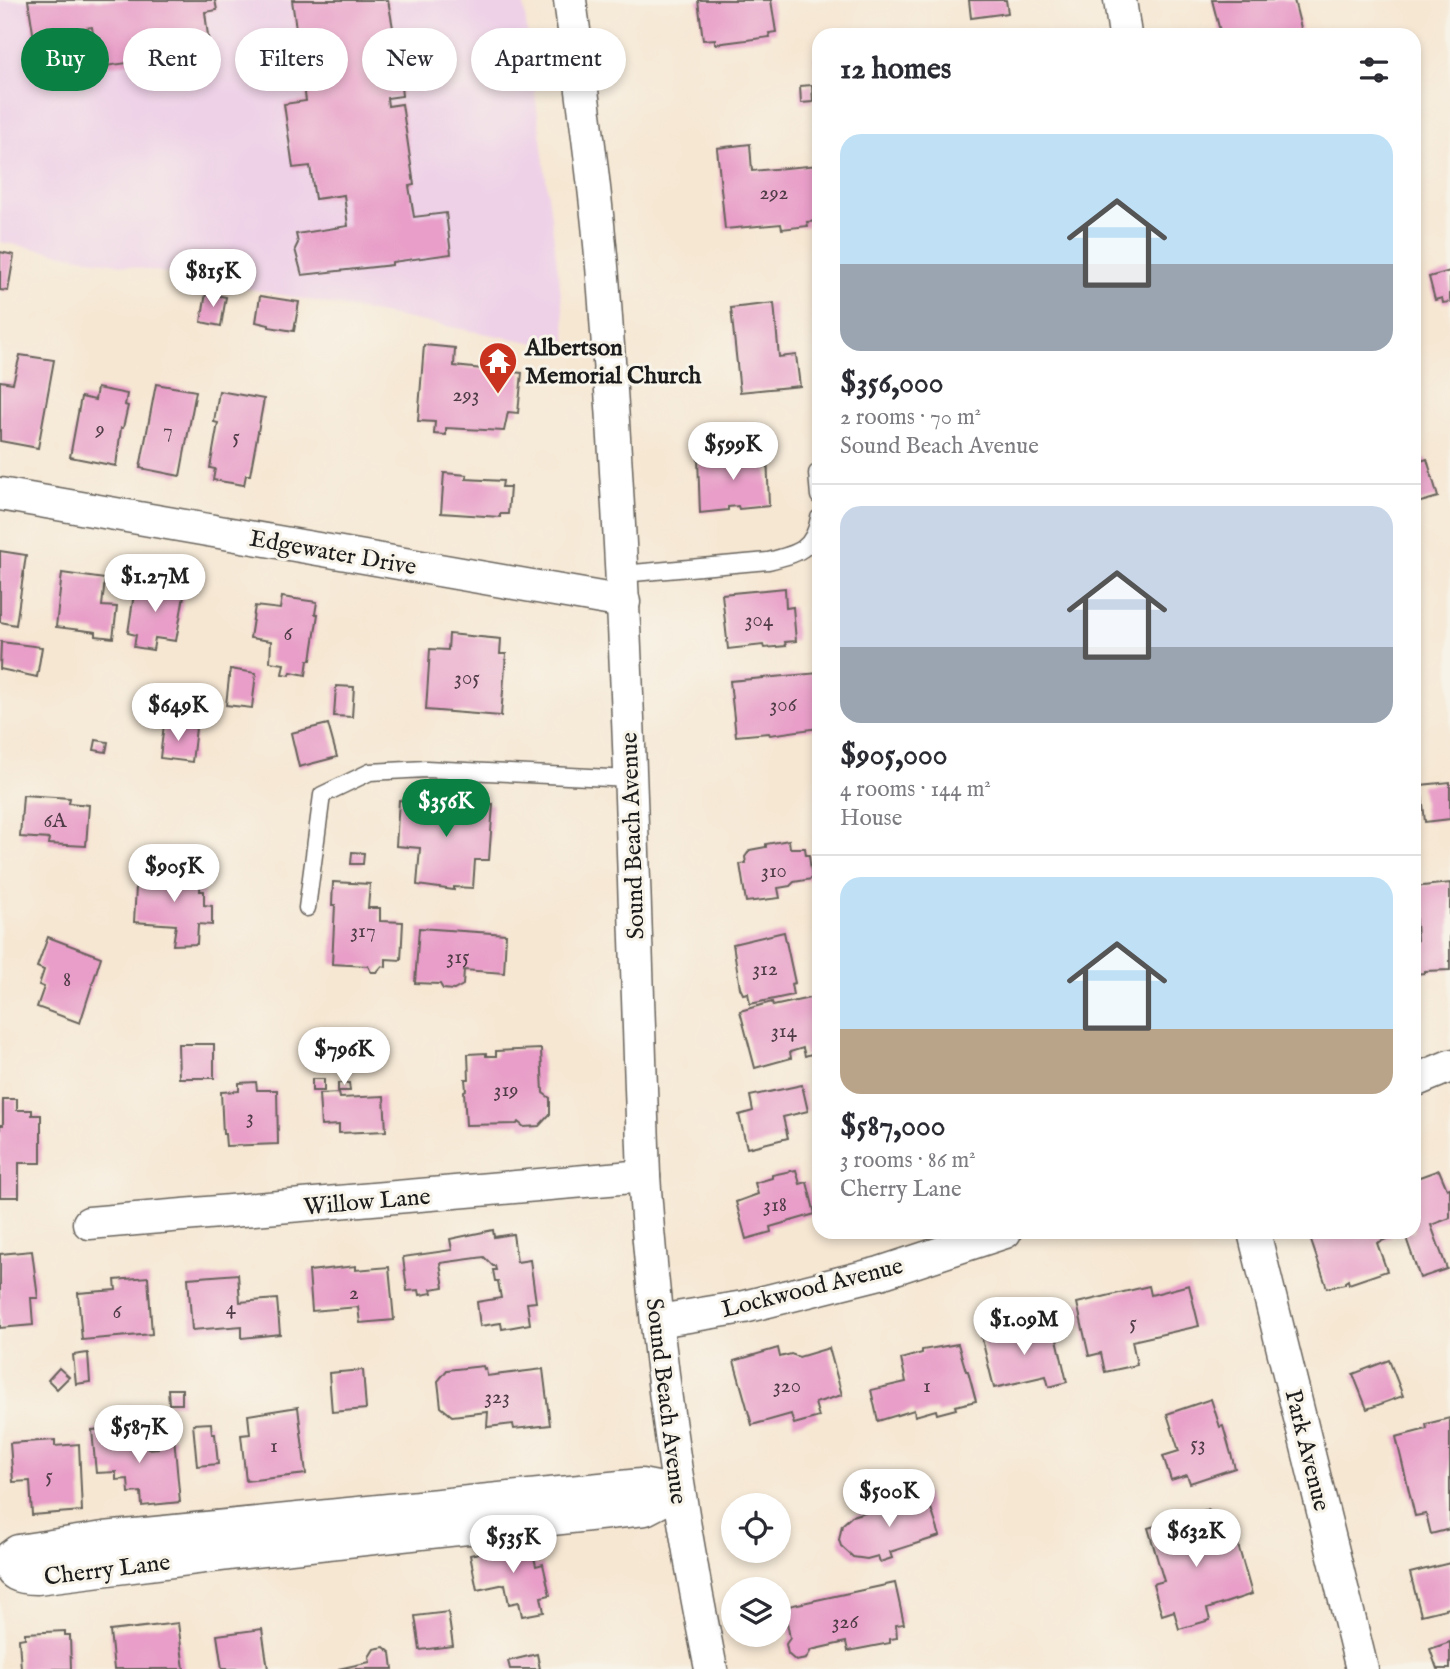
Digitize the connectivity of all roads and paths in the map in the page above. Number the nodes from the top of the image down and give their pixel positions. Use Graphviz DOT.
graph roads {
  1 [pos="570,0"];
  2 [pos="1120,0"];
  3 [pos="1124,28"];
  4 [pos="0,494"];
  5 [pos="812,540"];
  6 [pos="623,588"];
  7 [pos="630,779"];
  8 [pos="307,908"];
  9 [pos="1450,1066"];
  10 [pos="1421,1078"];
  11 [pos="644,1176"];
  12 [pos="89,1223"];
  13 [pos="984,1239"];
  14 [pos="1256,1239"];
  15 [pos="657,1321"];
  16 [pos="677,1492"];
  17 [pos="711,1669"];
  18 [pos="1362,1669"];
  1 -- 6 [label="street, Sound Beach Avenue"];
  2 -- 3 [label="street"];
  4 -- 6 [label="street, Edgewater Drive"];
  5 -- 6 [label="lane"];
  6 -- 7 [label="street, Sound Beach Avenue"];
  7 -- 8 [label="lane"];
  7 -- 11 [label="street, Sound Beach Avenue"];
  9 -- 10 [label="street"];
  11 -- 12 [label="street, Willow Lane"];
  11 -- 15 [label="street, Sound Beach Avenue"];
  13 -- 15 [label="street, Lockwood Avenue"];
  14 -- 18 [label="street, Park Avenue"];
  15 -- 16 [label="street, Sound Beach Avenue"];
  16 -- 16 [label="street, Cherry Lane"];
  16 -- 17 [label="street, Sound Beach Avenue"];
}
